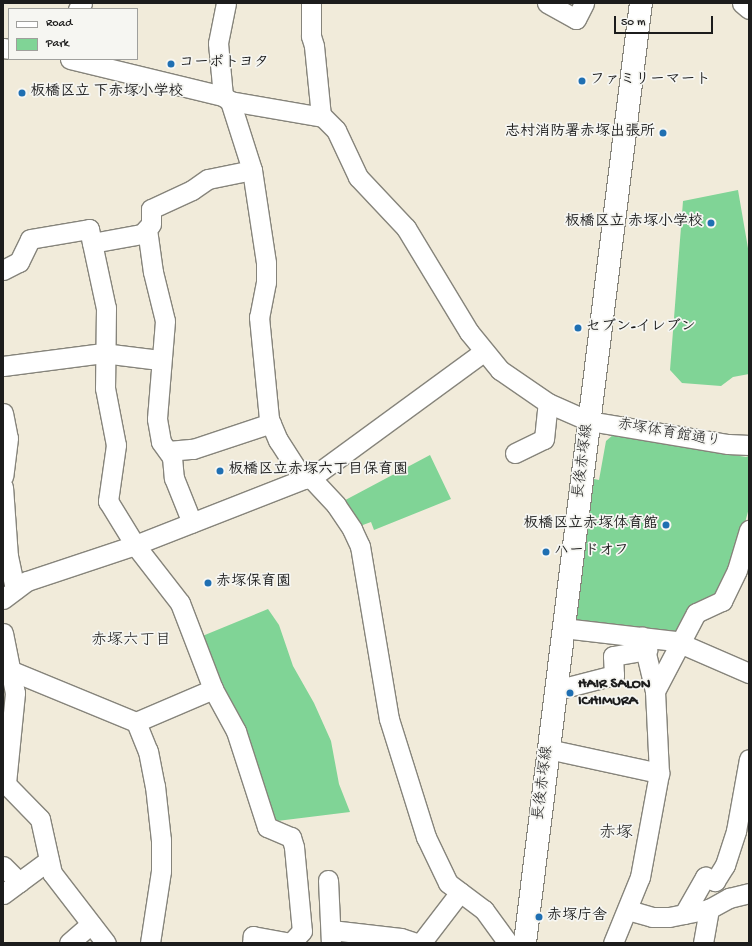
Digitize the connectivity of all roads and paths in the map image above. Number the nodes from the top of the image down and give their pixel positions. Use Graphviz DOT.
graph roads {
  1 [pos="226,3"];
  2 [pos="311,3"];
  3 [pos="547,3"];
  4 [pos="584,3"];
  5 [pos="640,3"];
  6 [pos="742,3"];
  7 [pos="749,9"];
  8 [pos="74,60"];
  9 [pos="226,99"];
  10 [pos="321,116"];
  11 [pos="252,170"];
  12 [pos="147,229"];
  13 [pos="92,243"];
  14 [pos="3,270"];
  15 [pos="482,350"];
  16 [pos="106,354"];
  17 [pos="160,360"];
  18 [pos="3,366"];
  19 [pos="548,403"];
  20 [pos="3,413"];
  21 [pos="589,421"];
  22 [pos="271,423"];
  23 [pos="749,445"];
  24 [pos="168,451"];
  25 [pos="515,453"];
  26 [pos="3,476"];
  27 [pos="307,478"];
  28 [pos="3,487"];
  29 [pos="192,523"];
  30 [pos="749,530"];
  31 [pos="135,545"];
  32 [pos="9,594"];
  33 [pos="563,628"];
  34 [pos="3,633"];
  35 [pos="681,643"];
  36 [pos="644,644"];
  37 [pos="12,670"];
  38 [pos="749,673"];
  39 [pos="213,689"];
  40 [pos="556,690"];
  41 [pos="655,691"];
  42 [pos="136,722"];
  43 [pos="548,749"];
  44 [pos="749,759"];
  45 [pos="659,773"];
  46 [pos="6,787"];
  47 [pos="49,860"];
  48 [pos="3,866"];
  49 [pos="328,880"];
  50 [pos="19,882"];
  51 [pos="460,892"];
  52 [pos="3,894"];
  53 [pos="749,894"];
  54 [pos="709,909"];
  55 [pos="628,910"];
  56 [pos="684,914"];
  57 [pos="91,924"];
  58 [pos="331,936"];
  59 [pos="69,943"];
  60 [pos="106,943"];
  61 [pos="150,943"];
  62 [pos="252,943"];
  63 [pos="416,943"];
  64 [pos="421,943"];
  65 [pos="508,943"];
  66 [pos="525,943"];
  67 [pos="613,943"];
  68 [pos="703,943"];
  1 -- 9 [label="street"];
  2 -- 10 [label="street"];
  3 -- 4 [label="street"];
  5 -- 21 [label="main road, 長後赤塚線"];
  6 -- 7 [label="street"];
  8 -- 9 [label="street"];
  9 -- 10 [label="street"];
  9 -- 11 [label="street"];
  10 -- 15 [label="street, 赤塚体育館通り"];
  11 -- 12 [label="street"];
  11 -- 22 [label="street"];
  12 -- 13 [label="street"];
  12 -- 17 [label="street"];
  13 -- 14 [label="street"];
  13 -- 16 [label="street"];
  15 -- 19 [label="street, 赤塚体育館通り"];
  15 -- 27 [label="street"];
  16 -- 17 [label="street"];
  16 -- 18 [label="street"];
  16 -- 31 [label="street"];
  17 -- 24 [label="street"];
  19 -- 21 [label="street, 赤塚体育館通り"];
  19 -- 25 [label="street"];
  20 -- 26 [label="street"];
  21 -- 23 [label="street, 赤塚体育館通り"];
  21 -- 33 [label="main road, 長後赤塚線"];
  22 -- 24 [label="street"];
  22 -- 27 [label="street"];
  24 -- 29 [label="street"];
  27 -- 29 [label="street"];
  27 -- 51 [label="street"];
  28 -- 32 [label="street"];
  29 -- 31 [label="street"];
  30 -- 35 [label="street"];
  31 -- 32 [label="street"];
  31 -- 39 [label="street"];
  33 -- 36 [label="street"];
  33 -- 40 [label="main road, 長後赤塚線"];
  34 -- 37 [label="street"];
  35 -- 36 [label="street"];
  35 -- 38 [label="street"];
  35 -- 41 [label="street"];
  36 -- 40 [label="street"];
  36 -- 41 [label="street"];
  37 -- 42 [label="street"];
  37 -- 46 [label="street"];
  39 -- 42 [label="street"];
  39 -- 62 [label="street"];
  40 -- 43 [label="main road, 長後赤塚線"];
  41 -- 45 [label="street"];
  42 -- 61 [label="street"];
  43 -- 45 [label="street"];
  43 -- 66 [label="main road, 長後赤塚線"];
  44 -- 56 [label="street"];
  45 -- 55 [label="street"];
  46 -- 47 [label="street"];
  47 -- 50 [label="street"];
  47 -- 57 [label="street"];
  48 -- 50 [label="street"];
  49 -- 58 [label="street"];
  50 -- 52 [label="street"];
  51 -- 64 [label="street"];
  51 -- 65 [label="street"];
  53 -- 54 [label="street"];
  54 -- 56 [label="street"];
  54 -- 68 [label="street"];
  55 -- 56 [label="street"];
  55 -- 67 [label="street"];
  57 -- 59 [label="street"];
  57 -- 60 [label="street"];
  58 -- 63 [label="street"];
}
